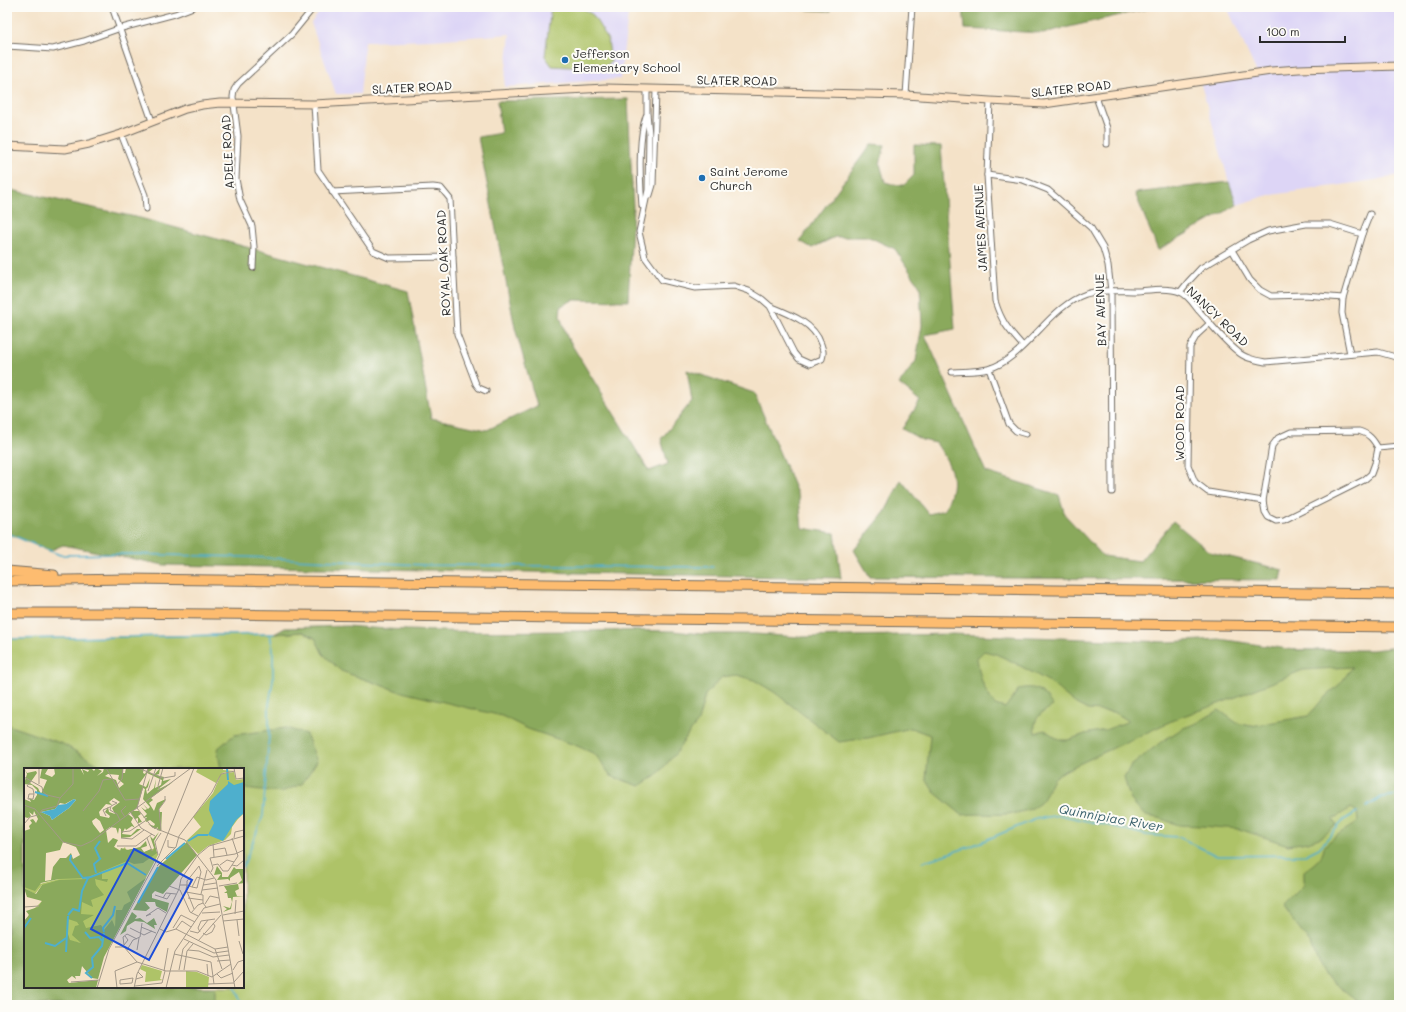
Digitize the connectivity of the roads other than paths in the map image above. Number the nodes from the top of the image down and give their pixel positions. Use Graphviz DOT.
graph roads {
  1 [pos="112,7"];
  2 [pos="193,7"];
  3 [pos="314,7"];
  4 [pos="912,7"];
  5 [pos="118,28"];
  6 [pos="7,46"];
  7 [pos="1399,66"];
  8 [pos="647,90"];
  9 [pos="656,90"];
  10 [pos="906,95"];
  11 [pos="1096,97"];
  12 [pos="990,101"];
  13 [pos="234,103"];
  14 [pos="314,104"];
  15 [pos="152,121"];
  16 [pos="120,134"];
  17 [pos="1106,144"];
  18 [pos="7,146"];
  19 [pos="987,175"];
  20 [pos="332,192"];
  21 [pos="146,209"];
  22 [pos="643,210"];
  23 [pos="1370,214"];
  24 [pos="1362,234"];
  25 [pos="1232,250"];
  26 [pos="453,257"];
  27 [pos="253,268"];
  28 [pos="1111,291"];
  29 [pos="1180,292"];
  30 [pos="1343,298"];
  31 [pos="770,306"];
  32 [pos="1210,323"];
  33 [pos="1023,346"];
  34 [pos="1350,354"];
  35 [pos="1399,358"];
  36 [pos="989,369"];
  37 [pos="952,372"];
  38 [pos="486,391"];
  39 [pos="1026,434"];
  40 [pos="1399,446"];
  41 [pos="1378,448"];
  42 [pos="1112,492"];
  43 [pos="1263,501"];
  44 [pos="7,571"];
  45 [pos="77,579"];
  46 [pos="7,581"];
  47 [pos="1399,594"];
  48 [pos="53,612"];
  49 [pos="7,613"];
  50 [pos="7,619"];
  51 [pos="1399,627"];
  1 -- 5 [label="street"];
  2 -- 5 [label="street"];
  3 -- 13 [label="street"];
  4 -- 10 [label="street"];
  5 -- 6 [label="street"];
  5 -- 15 [label="street"];
  7 -- 11 [label="main road, SLATER ROAD"];
  8 -- 9 [label="main road, SLATER ROAD"];
  8 -- 14 [label="main road, SLATER ROAD"];
  8 -- 22 [label="street"];
  9 -- 10 [label="main road, SLATER ROAD"];
  9 -- 22 [label="street"];
  10 -- 12 [label="main road, SLATER ROAD"];
  11 -- 12 [label="main road, SLATER ROAD"];
  11 -- 17 [label="street"];
  12 -- 19 [label="street, JAMES AVENUE"];
  13 -- 14 [label="main road, SLATER ROAD"];
  13 -- 15 [label="main road, SLATER ROAD"];
  13 -- 27 [label="street, ADELE ROAD"];
  14 -- 20 [label="street"];
  15 -- 16 [label="main road, SLATER ROAD"];
  16 -- 18 [label="main road, SLATER ROAD"];
  16 -- 21 [label="street"];
  19 -- 28 [label="street, BAY AVENUE"];
  19 -- 33 [label="street, JAMES AVENUE"];
  20 -- 26 [label="street"];
  20 -- 26 [label="street, ROYAL OAK ROAD"];
  22 -- 31 [label="street"];
  23 -- 24 [label="street"];
  24 -- 25 [label="street"];
  24 -- 30 [label="street"];
  25 -- 29 [label="street"];
  25 -- 30 [label="street"];
  26 -- 38 [label="street, ROYAL OAK ROAD"];
  28 -- 29 [label="street, NANCY ROAD"];
  28 -- 33 [label="street, NANCY ROAD"];
  28 -- 42 [label="street, BAY AVENUE"];
  29 -- 32 [label="street, NANCY ROAD"];
  30 -- 34 [label="street"];
  31 -- 31 [label="street"];
  32 -- 34 [label="street, NANCY ROAD"];
  32 -- 43 [label="street, WOOD ROAD"];
  33 -- 36 [label="street, NANCY ROAD"];
  34 -- 35 [label="street, NANCY ROAD"];
  36 -- 37 [label="street, NANCY ROAD"];
  36 -- 39 [label="street"];
  40 -- 41 [label="street"];
  41 -- 43 [label="street"];
  41 -- 43 [label="street"];
  44 -- 45 [label="highway"];
  45 -- 46 [label="highway"];
  45 -- 47 [label="highway"];
  48 -- 49 [label="highway"];
  48 -- 50 [label="highway"];
  48 -- 51 [label="highway"];
}
